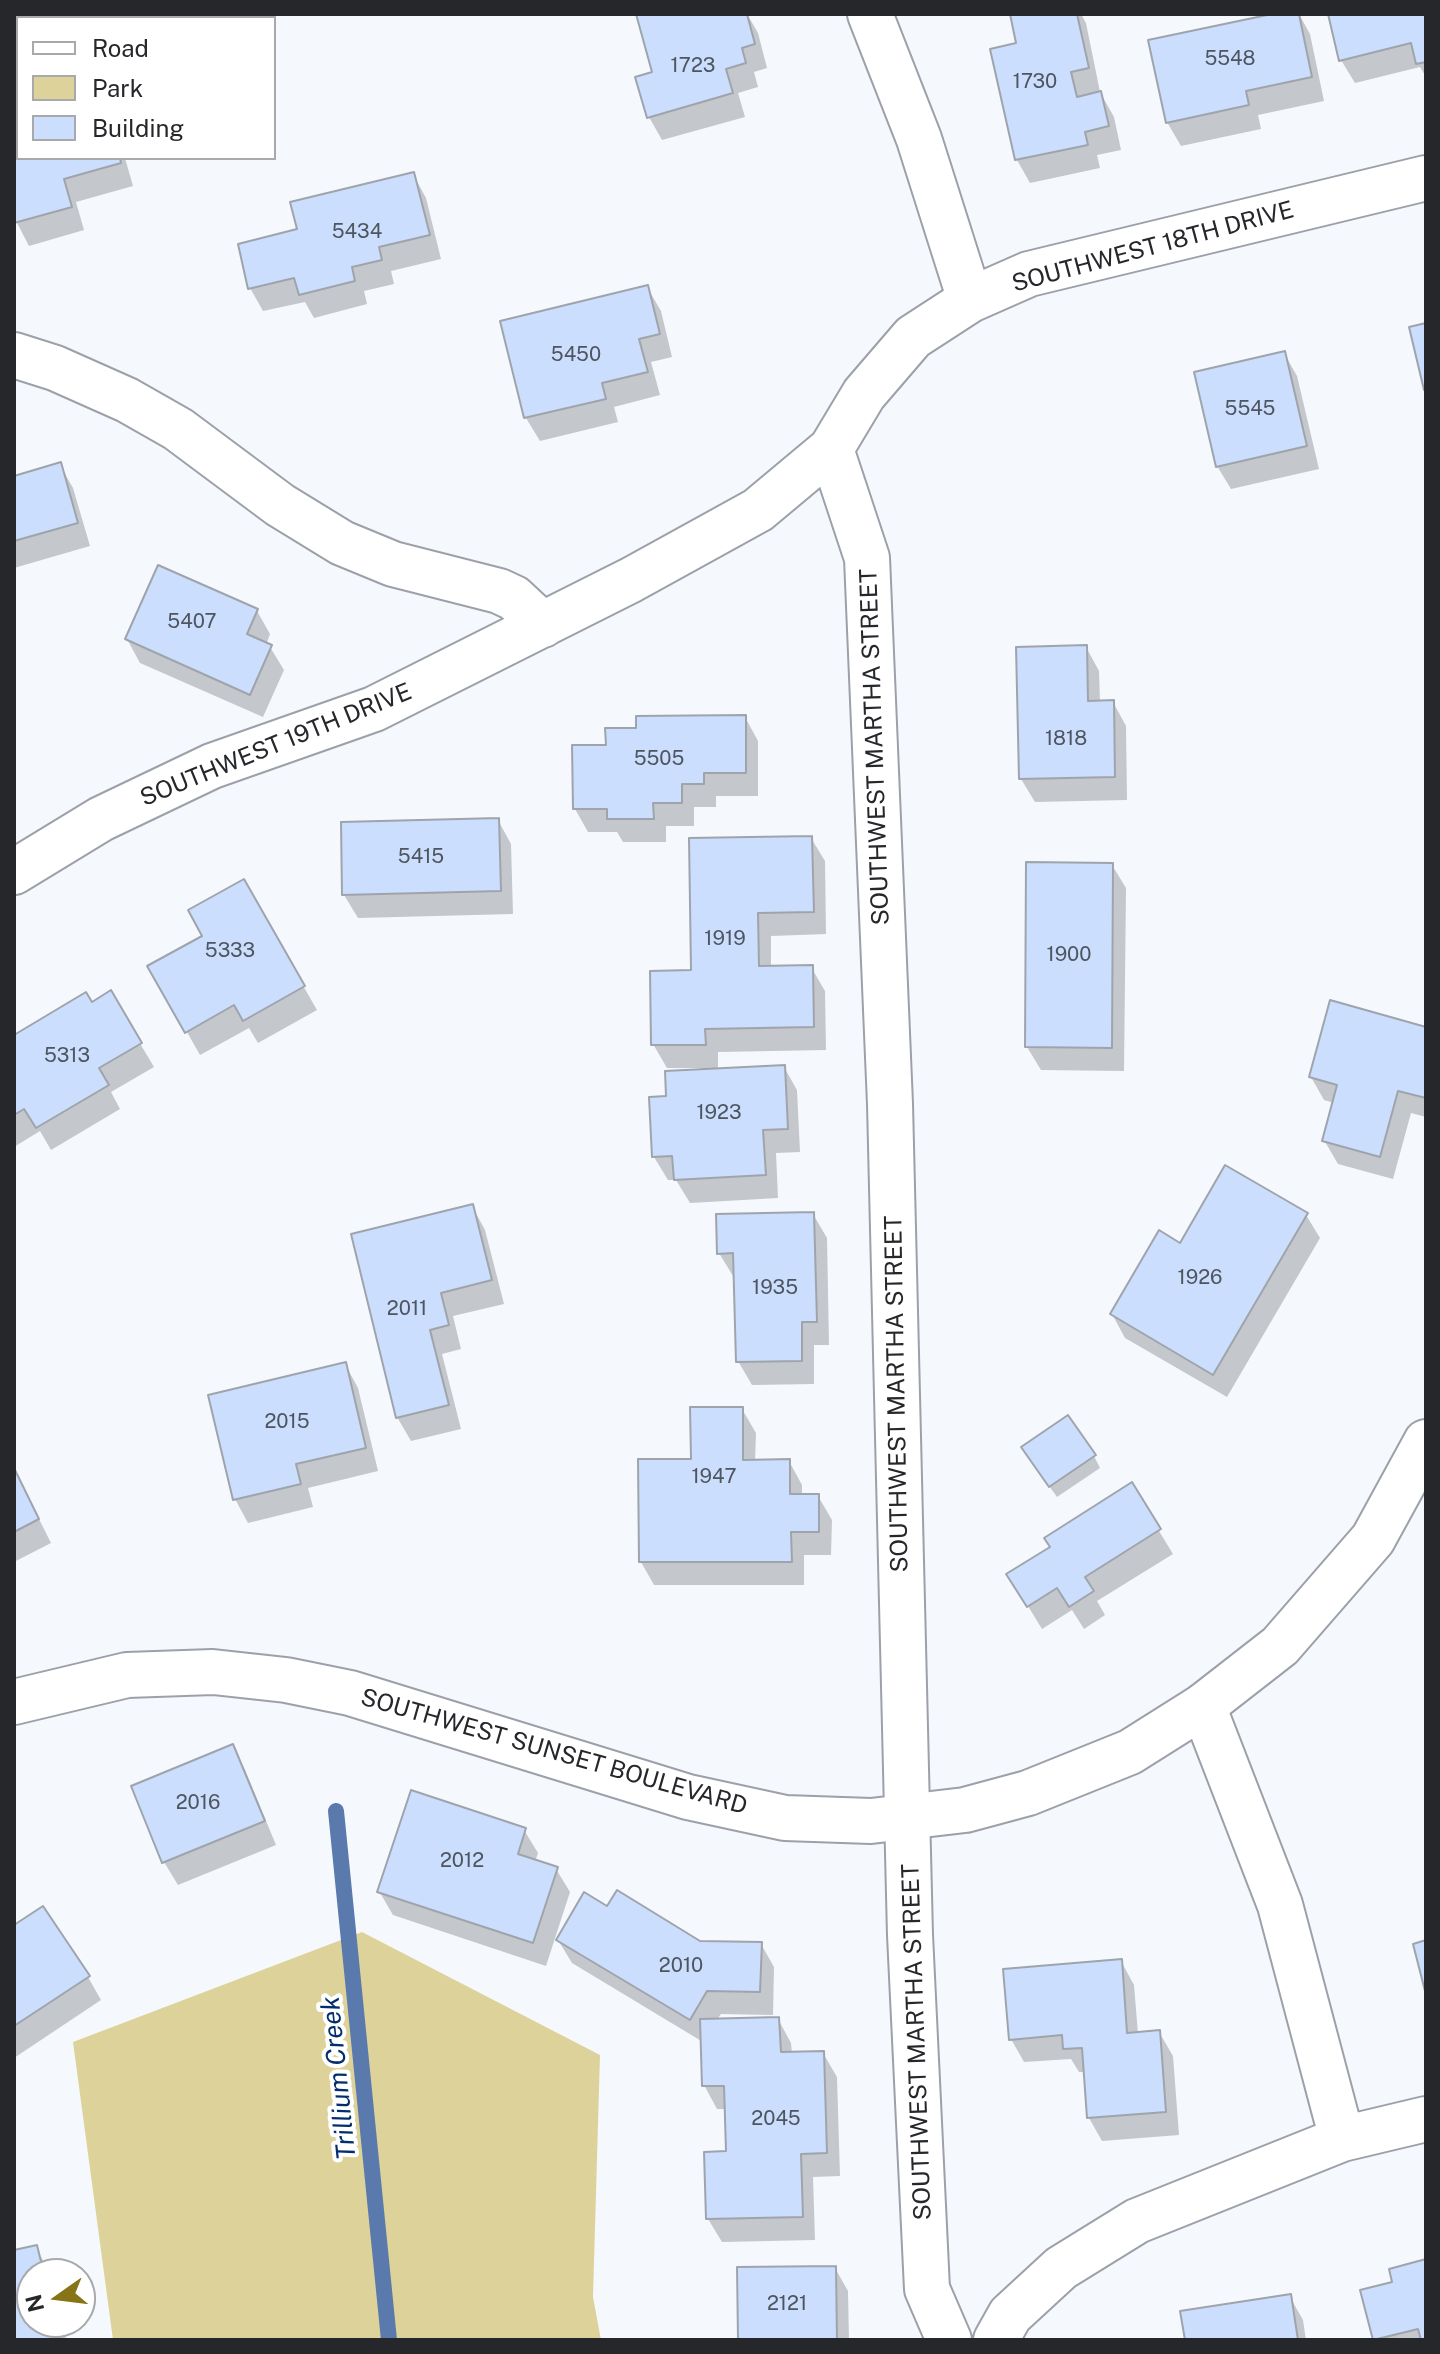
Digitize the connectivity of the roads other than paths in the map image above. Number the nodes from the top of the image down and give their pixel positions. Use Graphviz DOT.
graph roads {
  1 [pos="870,14"];
  2 [pos="1426,178"];
  3 [pos="970,300"];
  4 [pos="14,355"];
  5 [pos="831,449"];
  6 [pos="543,625"];
  7 [pos="14,872"];
  8 [pos="1426,1442"];
  9 [pos="14,1702"];
  10 [pos="1203,1706"];
  11 [pos="909,1816"];
  12 [pos="1426,2119"];
  13 [pos="1342,2139"];
  14 [pos="949,2340"];
  15 [pos="996,2340"];
  1 -- 3 [label="street"];
  2 -- 3 [label="street, SOUTHWEST 18TH DRIVE"];
  3 -- 5 [label="street, SOUTHWEST 18TH DRIVE"];
  4 -- 6 [label="street"];
  5 -- 6 [label="street, SOUTHWEST 18TH DRIVE"];
  5 -- 11 [label="street, SOUTHWEST MARTHA STREET"];
  6 -- 7 [label="street, SOUTHWEST 19TH DRIVE"];
  8 -- 10 [label="street, SOUTHWEST SUNSET BOULEVARD"];
  9 -- 11 [label="street, SOUTHWEST SUNSET BOULEVARD"];
  10 -- 11 [label="street, SOUTHWEST SUNSET BOULEVARD"];
  10 -- 13 [label="street"];
  11 -- 14 [label="street, SOUTHWEST MARTHA STREET"];
  12 -- 13 [label="street"];
  13 -- 15 [label="street"];
}
